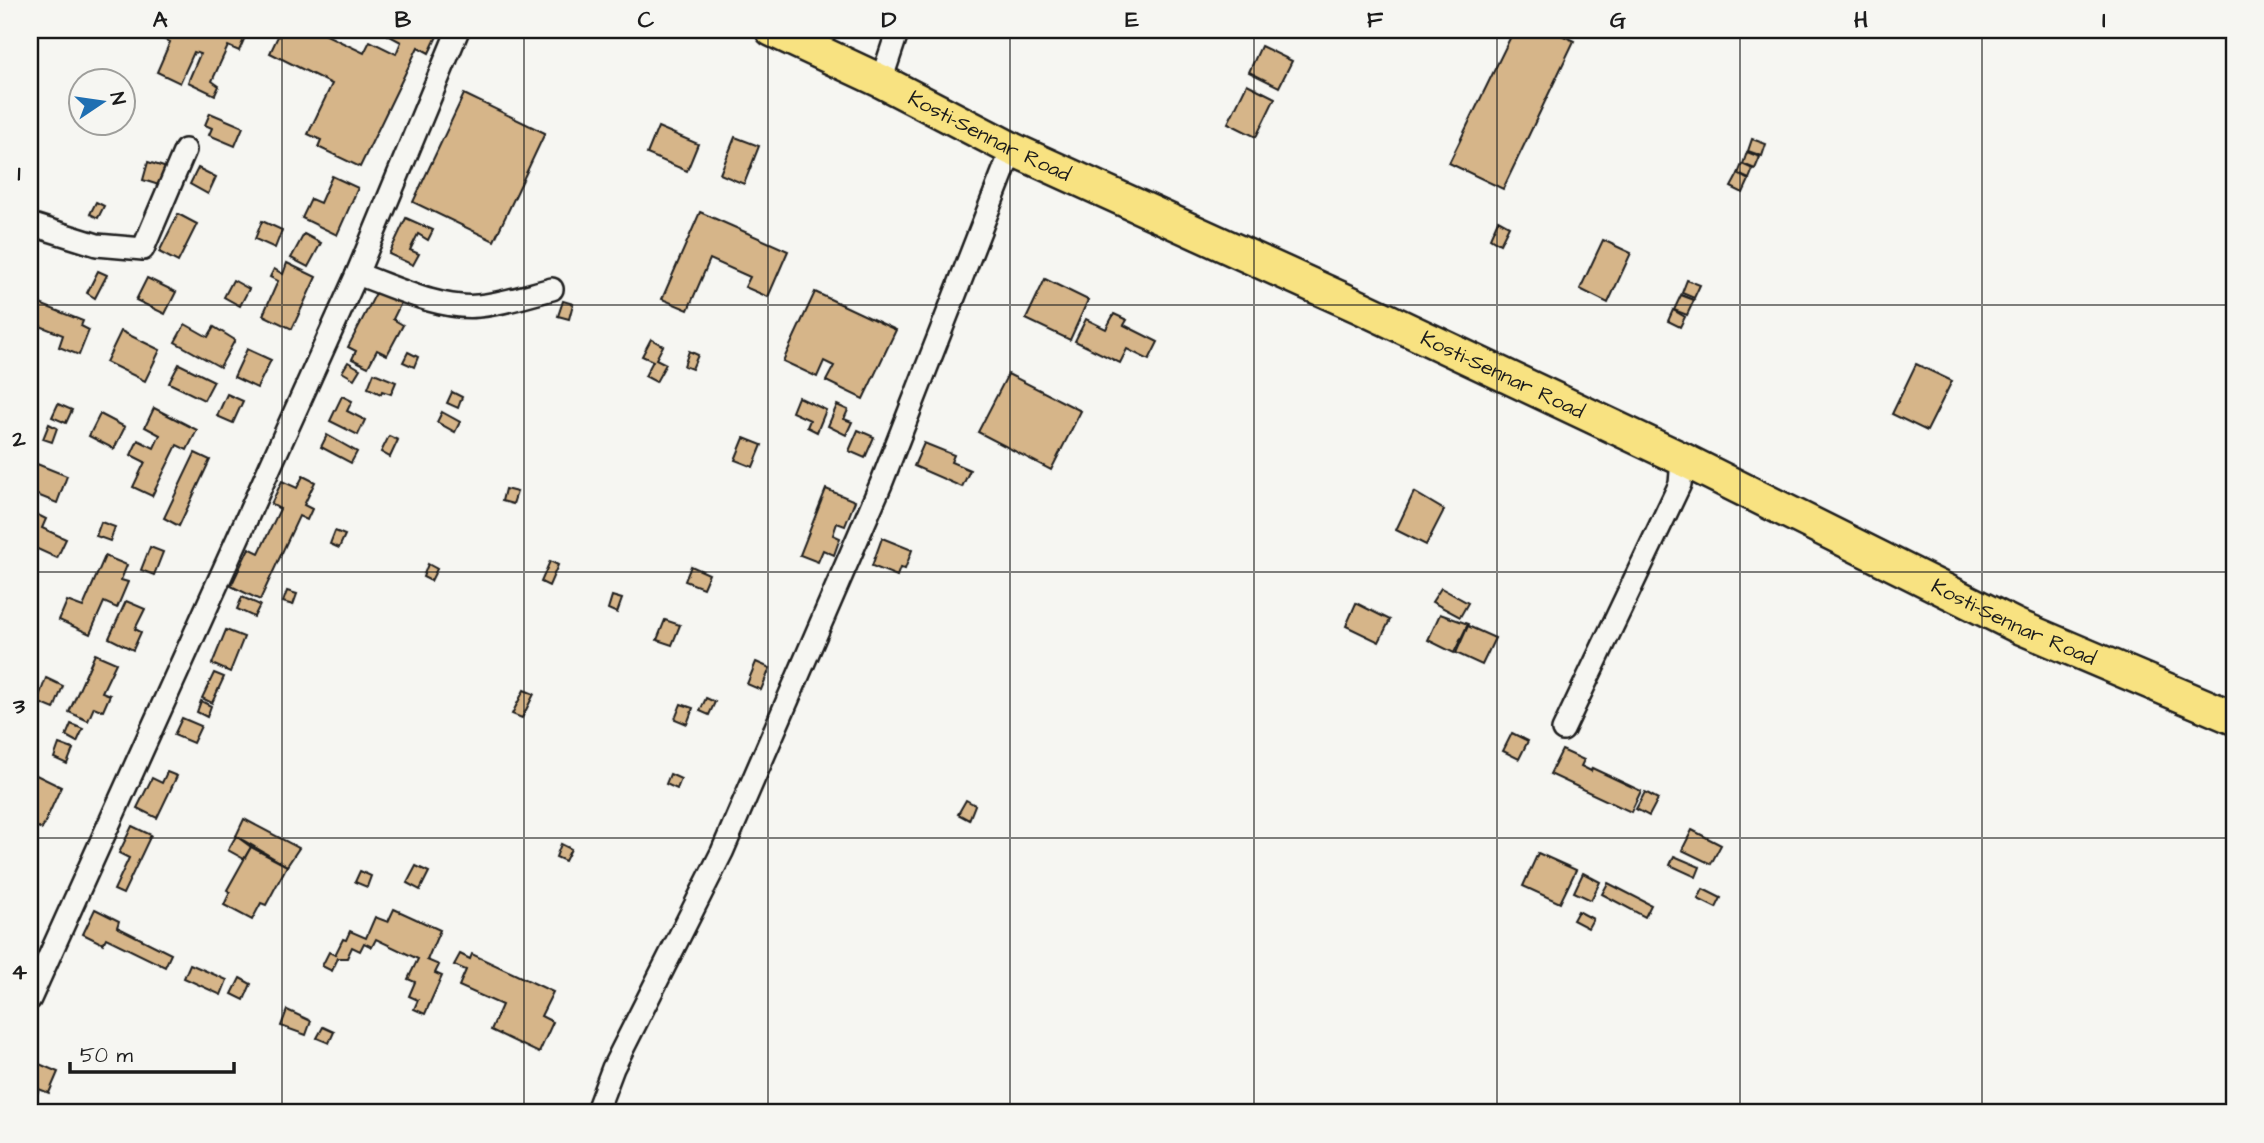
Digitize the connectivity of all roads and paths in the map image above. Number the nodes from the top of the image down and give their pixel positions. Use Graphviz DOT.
graph roads {
  1 [pos="458,30"];
  2 [pos="772,30"];
  3 [pos="898,30"];
  4 [pos="881,81"];
  5 [pos="1012,149"];
  6 [pos="185,150"];
  7 [pos="30,224"];
  8 [pos="357,274"];
  9 [pos="552,289"];
  10 [pos="1682,459"];
  11 [pos="2234,718"];
  12 [pos="1563,730"];
  13 [pos="30,999"];
  14 [pos="596,1113"];
  1 -- 8 [label="street"];
  2 -- 4 [label="highway, Kosti-Sennar Road"];
  3 -- 4 [label="street"];
  4 -- 5 [label="highway, Kosti-Sennar Road"];
  5 -- 10 [label="highway, Kosti-Sennar Road"];
  5 -- 14 [label="street"];
  6 -- 7 [label="street"];
  8 -- 9 [label="street"];
  8 -- 13 [label="street"];
  10 -- 11 [label="highway, Kosti-Sennar Road"];
  10 -- 12 [label="street"];
}
